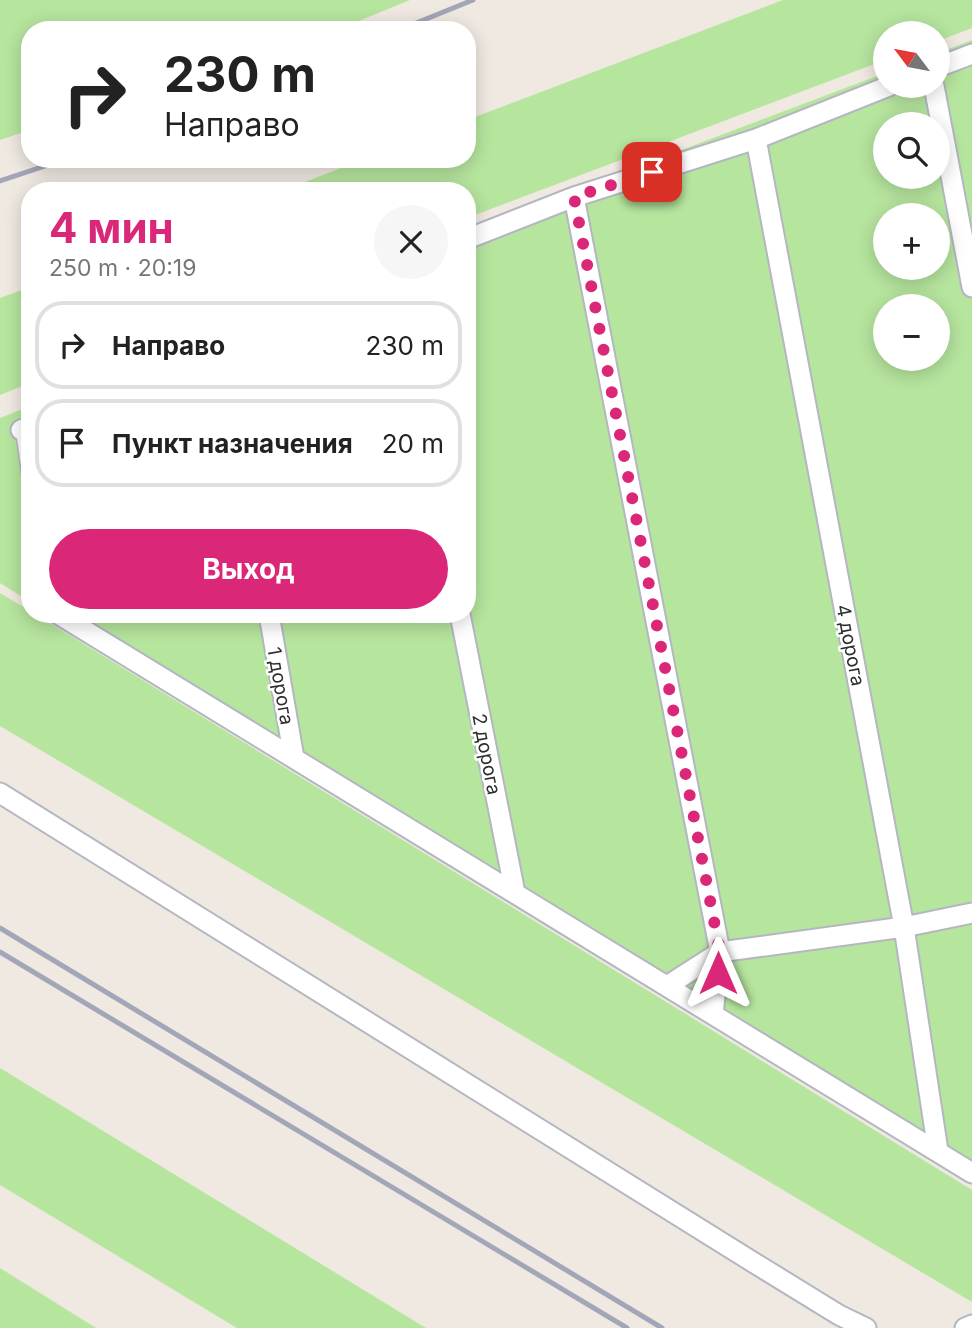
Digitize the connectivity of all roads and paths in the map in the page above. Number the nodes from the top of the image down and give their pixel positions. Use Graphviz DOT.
graph roads {
  1 [pos="972,54"];
  2 [pos="950,62"];
  3 [pos="873,92"];
  4 [pos="936,98"];
  5 [pos="756,139"];
  6 [pos="574,197"];
  7 [pos="476,235"];
  8 [pos="972,287"];
  9 [pos="73,623"];
  10 [pos="271,623"];
  11 [pos="462,623"];
  12 [pos="294,758"];
  13 [pos="0,793"];
  14 [pos="514,893"];
  15 [pos="972,913"];
  16 [pos="904,927"];
  17 [pos="720,952"];
  18 [pos="667,986"];
  19 [pos="713,1014"];
  20 [pos="937,1152"];
  21 [pos="972,1172"];
  22 [pos="972,1325"];
  23 [pos="866,1328"];
  24 [pos="965,1328"];
  1 -- 2 [label="street"];
  3 -- 5 [label="street"];
  4 -- 8 [label="street"];
  5 -- 6 [label="street"];
  5 -- 16 [label="street, 4 дорога"];
  6 -- 7 [label="street"];
  6 -- 17 [label="street"];
  9 -- 12 [label="street"];
  10 -- 12 [label="street, 1 дорога"];
  11 -- 14 [label="street, 2 дорога"];
  12 -- 14 [label="street"];
  13 -- 23 [label="street"];
  14 -- 18 [label="street"];
  15 -- 16 [label="street"];
  16 -- 17 [label="street"];
  16 -- 20 [label="street, 4 дорога"];
  17 -- 18 [label="street"];
  17 -- 19 [label="street"];
  18 -- 19 [label="street"];
  19 -- 20 [label="street"];
  20 -- 21 [label="street"];
  22 -- 24 [label="street"];
}
